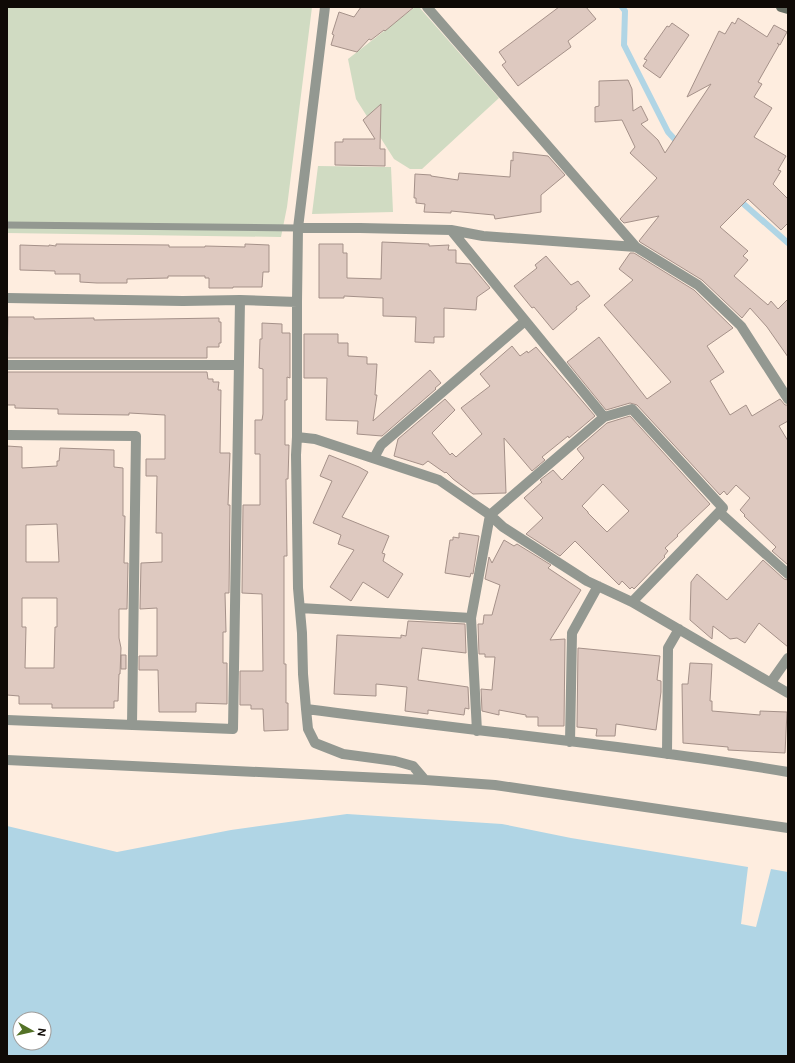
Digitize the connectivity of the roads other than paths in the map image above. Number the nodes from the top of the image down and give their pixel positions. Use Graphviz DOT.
graph roads {
  1 [pos="325,7"];
  2 [pos="427,7"];
  3 [pos="781,7"];
  4 [pos="788,9"];
  5 [pos="7,225"];
  6 [pos="298,228"];
  7 [pos="451,230"];
  8 [pos="636,246"];
  9 [pos="7,298"];
  10 [pos="240,300"];
  11 [pos="297,302"];
  12 [pos="525,321"];
  13 [pos="7,365"];
  14 [pos="239,366"];
  15 [pos="788,399"];
  16 [pos="604,417"];
  17 [pos="7,435"];
  18 [pos="297,437"];
  19 [pos="374,458"];
  20 [pos="719,512"];
  21 [pos="490,515"];
  22 [pos="788,574"];
  23 [pos="598,586"];
  24 [pos="632,602"];
  25 [pos="300,608"];
  26 [pos="471,618"];
  27 [pos="679,629"];
  28 [pos="788,658"];
  29 [pos="771,682"];
  30 [pos="788,693"];
  31 [pos="306,709"];
  32 [pos="7,720"];
  33 [pos="132,725"];
  34 [pos="477,731"];
  35 [pos="570,742"];
  36 [pos="667,754"];
  37 [pos="7,760"];
  38 [pos="788,772"];
  39 [pos="424,780"];
  40 [pos="788,828"];
  1 -- 6 [label="street"];
  2 -- 8 [label="street"];
  3 -- 4 [label="main road"];
  5 -- 6 [label="lane"];
  6 -- 7 [label="street"];
  6 -- 11 [label="street"];
  7 -- 8 [label="street"];
  7 -- 12 [label="street"];
  8 -- 15 [label="street"];
  9 -- 10 [label="street"];
  10 -- 11 [label="street"];
  10 -- 14 [label="street"];
  11 -- 18 [label="street"];
  12 -- 16 [label="street"];
  12 -- 19 [label="street"];
  13 -- 14 [label="street"];
  14 -- 33 [label="street"];
  16 -- 20 [label="street"];
  16 -- 21 [label="street"];
  17 -- 33 [label="street"];
  18 -- 19 [label="street"];
  18 -- 25 [label="street"];
  19 -- 21 [label="street"];
  20 -- 22 [label="street"];
  20 -- 24 [label="street"];
  21 -- 23 [label="street"];
  21 -- 26 [label="street"];
  23 -- 24 [label="street"];
  23 -- 35 [label="street"];
  24 -- 27 [label="street"];
  25 -- 26 [label="street"];
  25 -- 31 [label="street"];
  26 -- 34 [label="street"];
  27 -- 29 [label="street"];
  27 -- 36 [label="street"];
  28 -- 29 [label="street"];
  29 -- 30 [label="street"];
  31 -- 34 [label="street"];
  31 -- 39 [label="street"];
  32 -- 33 [label="street"];
  34 -- 35 [label="street"];
  35 -- 36 [label="street"];
  36 -- 38 [label="street"];
  37 -- 39 [label="street"];
  39 -- 40 [label="street"];
}
